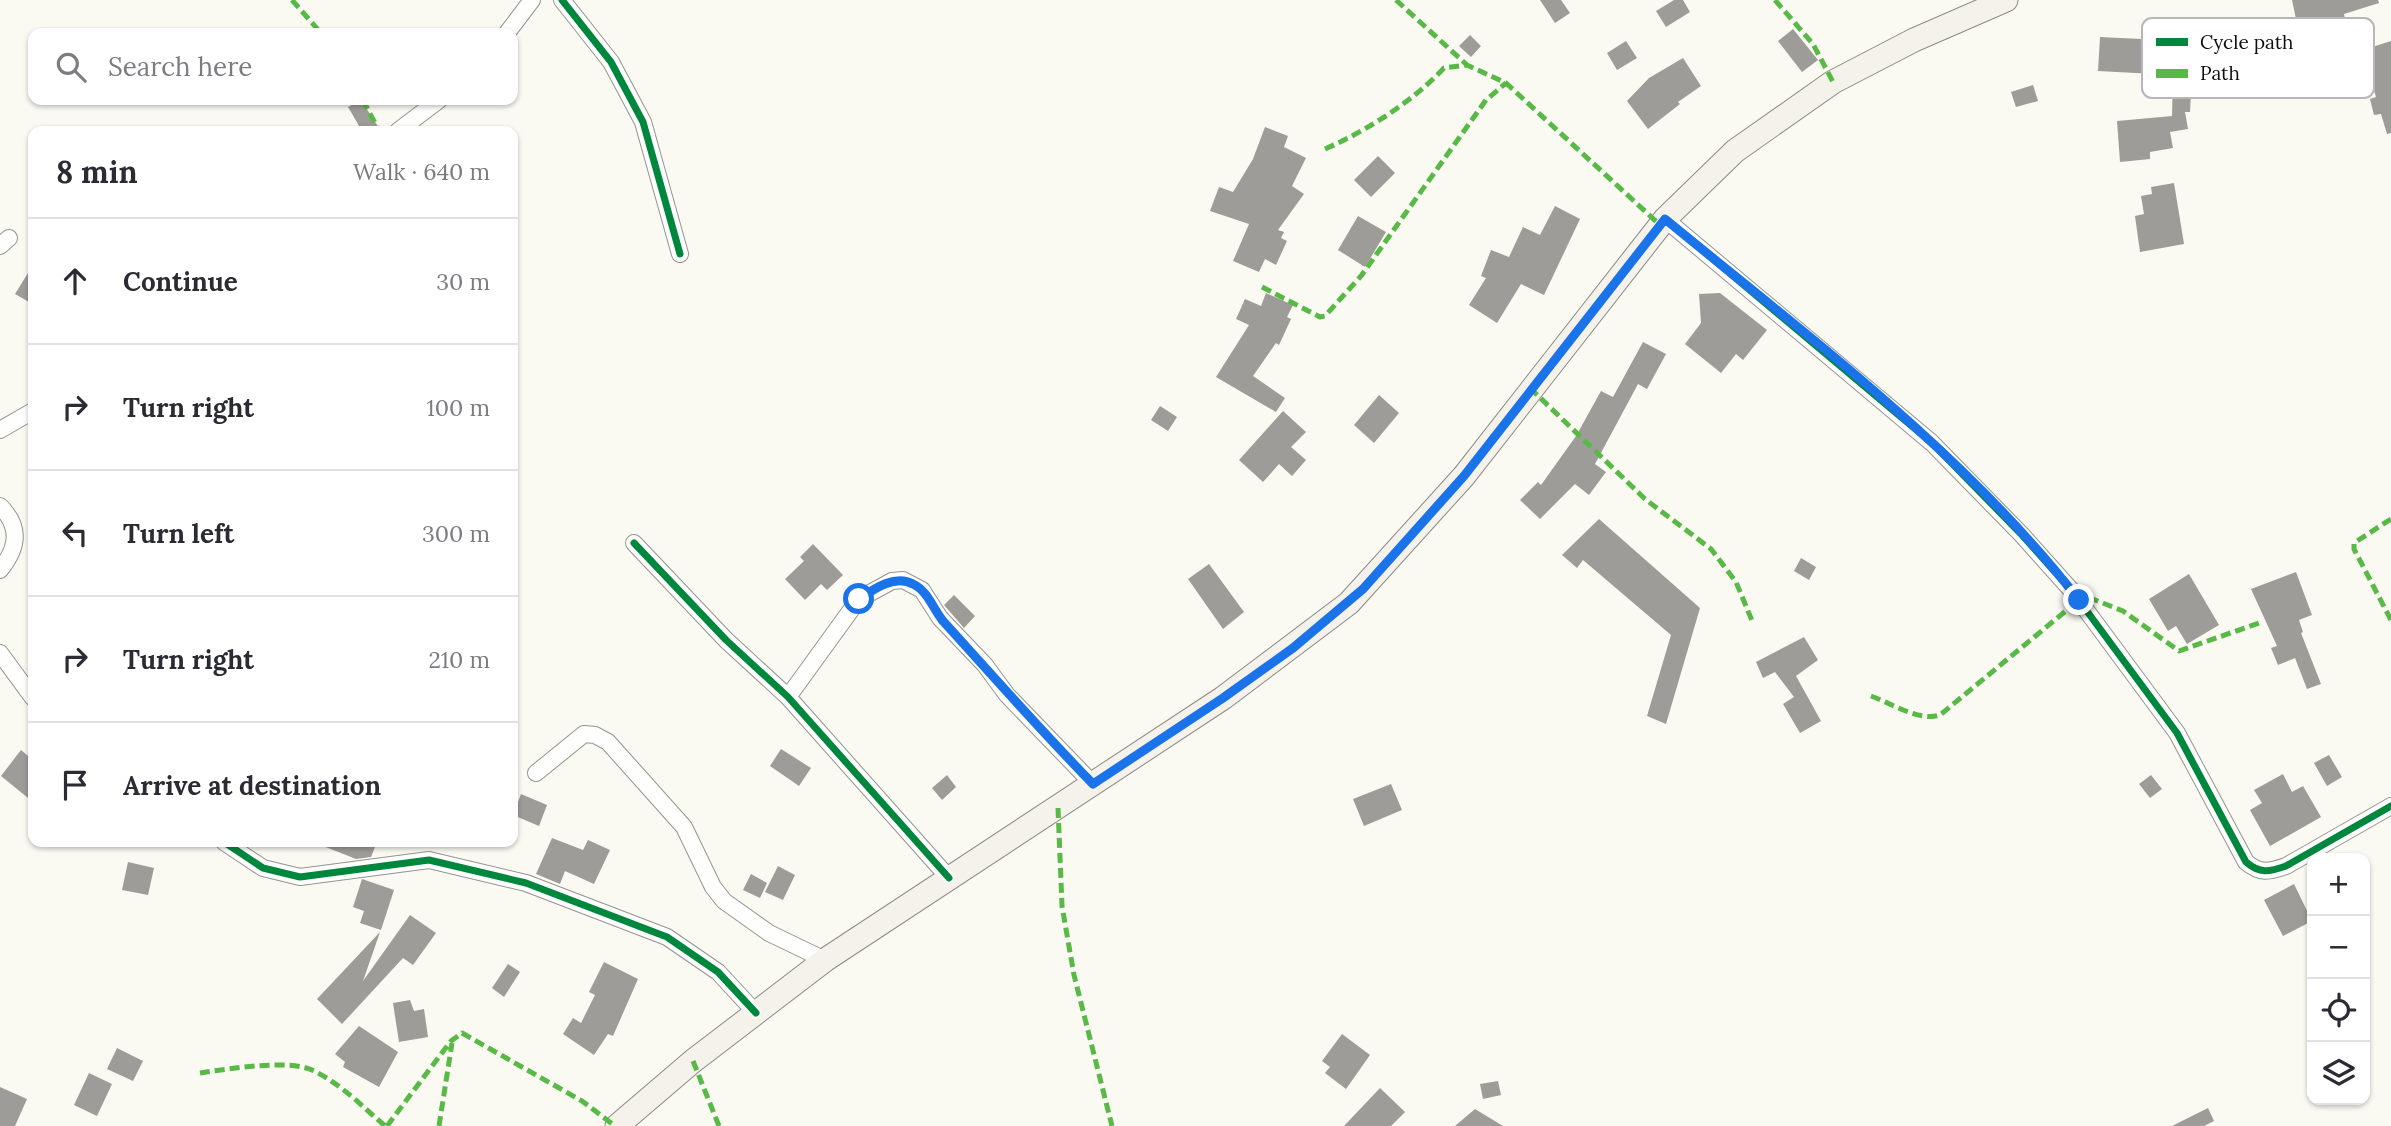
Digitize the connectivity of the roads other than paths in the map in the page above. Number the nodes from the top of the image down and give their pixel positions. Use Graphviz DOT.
graph roads {
  1 [pos="532,0"];
  2 [pos="562,0"];
  3 [pos="2006,0"];
  4 [pos="511,28"];
  5 [pos="432,105"];
  6 [pos="405,126"];
  7 [pos="1665,219"];
  8 [pos="680,254"];
  9 [pos="28,413"];
  10 [pos="2,426"];
  11 [pos="0,506"];
  12 [pos="634,543"];
  13 [pos="0,570"];
  14 [pos="0,653"];
  15 [pos="28,691"];
  16 [pos="788,697"];
  17 [pos="536,773"];
  18 [pos="1093,784"];
  19 [pos="2391,806"];
  20 [pos="232,847"];
  21 [pos="949,878"];
  22 [pos="825,960"];
  23 [pos="755,1013"];
  24 [pos="617,1126"];
  1 -- 4 [label="street"];
  2 -- 8 [label="street"];
  3 -- 7 [label="main road"];
  5 -- 6 [label="street"];
  7 -- 18 [label="main road"];
  7 -- 19 [label="street"];
  9 -- 10 [label="street"];
  11 -- 13 [label="street"];
  12 -- 16 [label="street"];
  14 -- 15 [label="street"];
  16 -- 18 [label="street"];
  16 -- 21 [label="street"];
  17 -- 22 [label="street"];
  18 -- 21 [label="main road"];
  20 -- 23 [label="street"];
  21 -- 22 [label="main road"];
  22 -- 23 [label="main road"];
  23 -- 24 [label="main road"];
}
